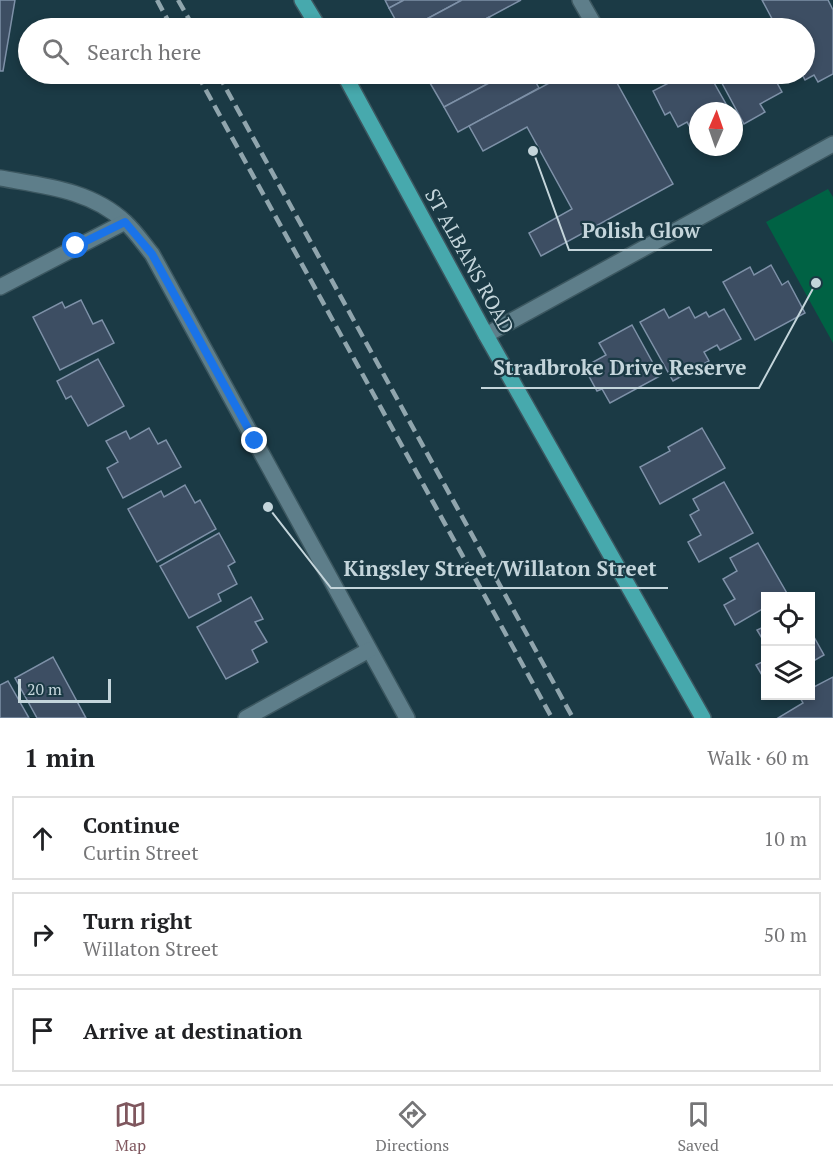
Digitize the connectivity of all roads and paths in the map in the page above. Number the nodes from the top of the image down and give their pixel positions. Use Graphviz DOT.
graph roads {
  1 [pos="302,0"];
  2 [pos="580,0"];
  3 [pos="313,18"];
  4 [pos="590,18"];
  5 [pos="349,84"];
  6 [pos="833,144"];
  7 [pos="0,178"];
  8 [pos="125,222"];
  9 [pos="0,287"];
  10 [pos="486,334"];
  11 [pos="369,650"];
  12 [pos="246,718"];
  13 [pos="407,718"];
  14 [pos="703,718"];
  1 -- 3 [label="main road"];
  2 -- 4 [label="street"];
  5 -- 10 [label="main road, ST ALBANS ROAD"];
  6 -- 10 [label="street"];
  7 -- 8 [label="street"];
  8 -- 9 [label="street"];
  8 -- 11 [label="street"];
  10 -- 14 [label="main road, ST ALBANS ROAD"];
  11 -- 12 [label="street"];
  11 -- 13 [label="street"];
}
